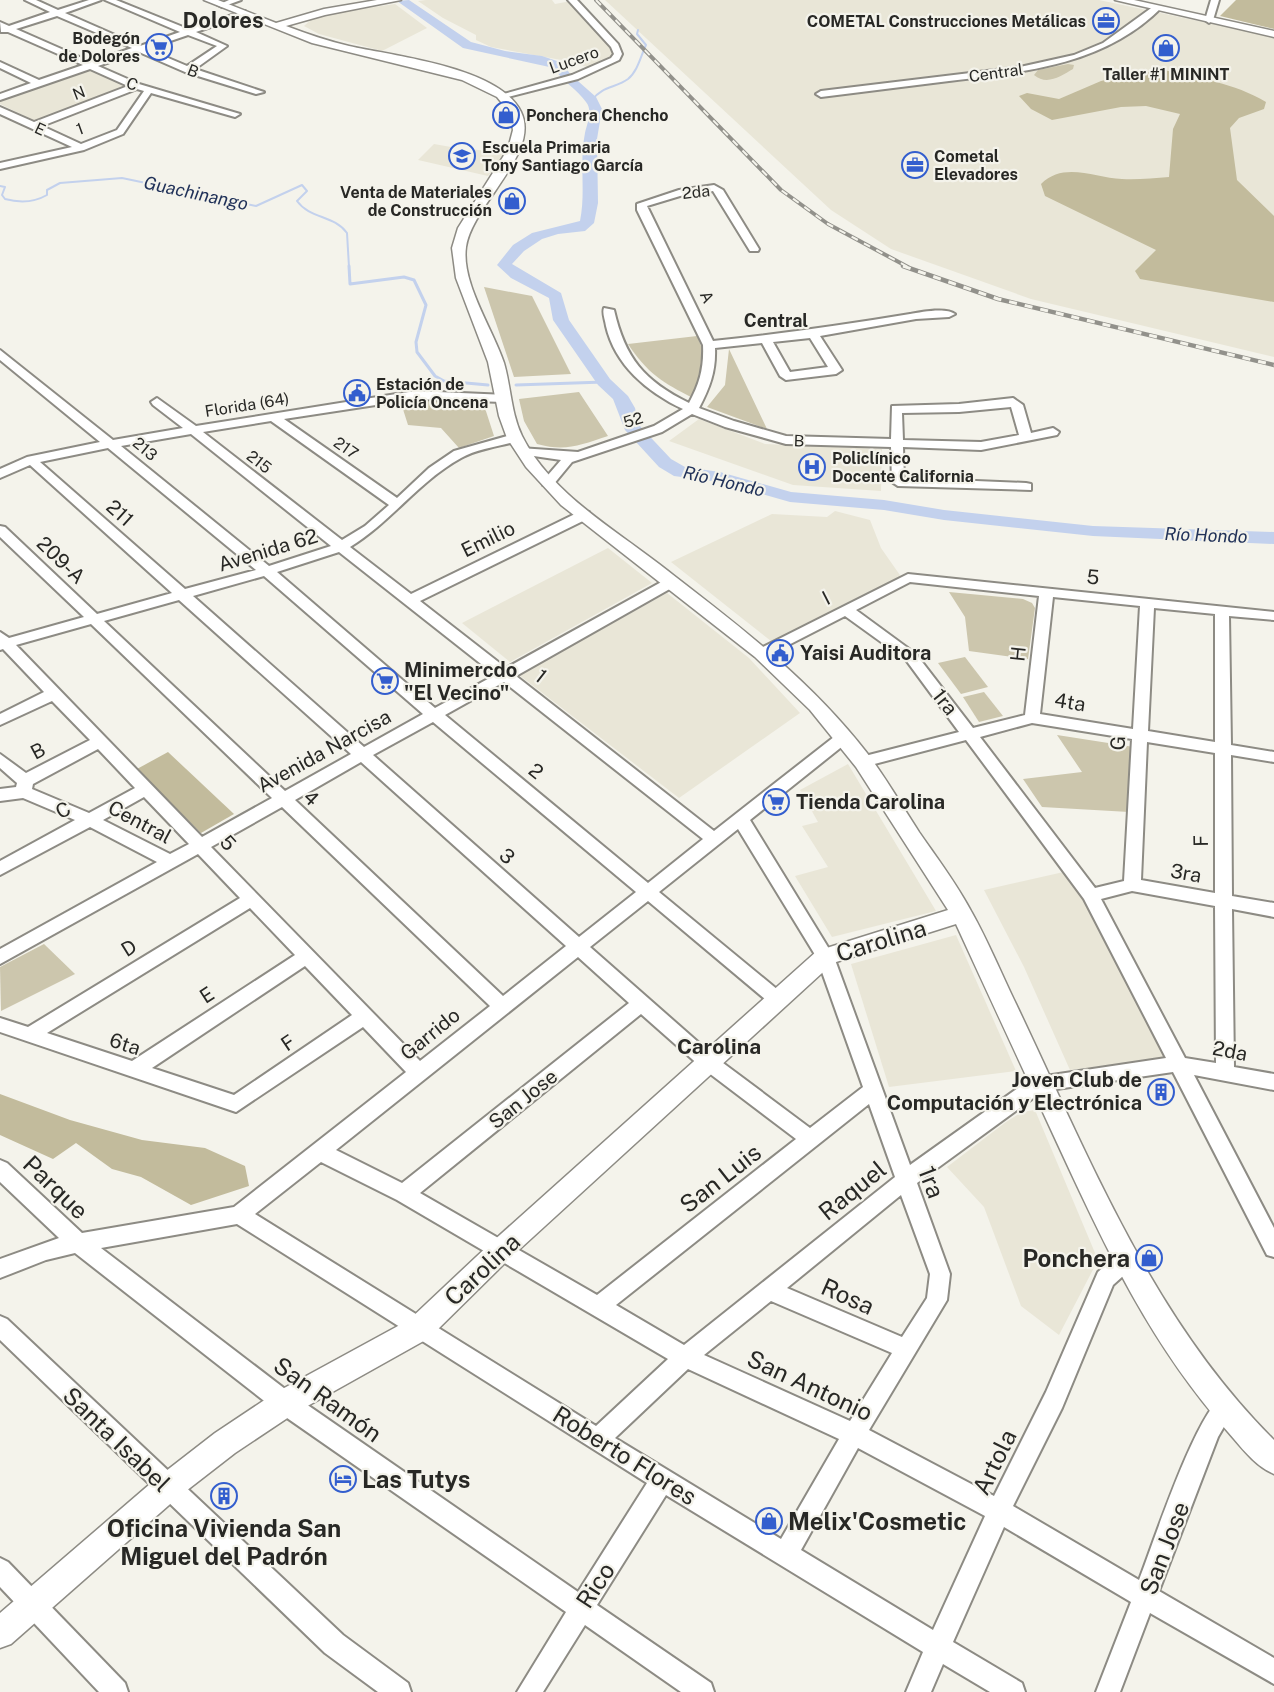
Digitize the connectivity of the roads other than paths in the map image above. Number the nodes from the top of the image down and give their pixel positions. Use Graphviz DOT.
graph roads {
  1 [pos="29,0"];
  2 [pos="97,0"];
  3 [pos="109,0"];
  4 [pos="209,0"];
  5 [pos="237,0"];
  6 [pos="572,0"];
  7 [pos="1120,0"];
  8 [pos="1215,0"];
  9 [pos="383,1"];
  10 [pos="222,5"];
  11 [pos="1157,8"];
  12 [pos="61,12"];
  13 [pos="324,12"];
  14 [pos="245,14"];
  15 [pos="1209,20"];
  16 [pos="276,26"];
  17 [pos="2,28"];
  18 [pos="187,32"];
  19 [pos="1274,34"];
  20 [pos="306,36"];
  21 [pos="143,48"];
  22 [pos="0,65"];
  23 [pos="90,66"];
  24 [pos="188,70"];
  25 [pos="39,84"];
  26 [pos="136,86"];
  27 [pos="149,90"];
  28 [pos="259,92"];
  29 [pos="821,94"];
  30 [pos="503,96"];
  31 [pos="0,98"];
  32 [pos="0,110"];
  33 [pos="236,114"];
  34 [pos="33,126"];
  35 [pos="81,148"];
  36 [pos="0,158"];
  37 [pos="5,165"];
  38 [pos="642,204"];
  39 [pos="754,249"];
  40 [pos="608,310"];
  41 [pos="950,314"];
  42 [pos="813,334"];
  43 [pos="766,339"];
  44 [pos="709,345"];
  45 [pos="0,354"];
  46 [pos="503,395"];
  47 [pos="157,402"];
  48 [pos="692,409"];
  49 [pos="275,418"];
  50 [pos="192,430"];
  51 [pos="1053,432"];
  52 [pos="1026,439"];
  53 [pos="114,444"];
  54 [pos="519,444"];
  55 [pos="895,444"];
  56 [pos="580,454"];
  57 [pos="31,460"];
  58 [pos="0,474"];
  59 [pos="548,482"];
  60 [pos="1026,487"];
  61 [pos="398,505"];
  62 [pos="584,515"];
  63 [pos="0,530"];
  64 [pos="342,546"];
  65 [pos="268,572"];
  66 [pos="908,578"];
  67 [pos="670,583"];
  68 [pos="1046,594"];
  69 [pos="184,595"];
  70 [pos="410,600"];
  71 [pos="1147,603"];
  72 [pos="846,610"];
  73 [pos="1222,610"];
  74 [pos="1274,616"];
  75 [pos="94,619"];
  76 [pos="2,641"];
  77 [pos="762,653"];
  78 [pos="505,674"];
  79 [pos="52,694"];
  80 [pos="433,714"];
  81 [pos="1032,718"];
  82 [pos="0,720"];
  83 [pos="969,734"];
  84 [pos="1140,735"];
  85 [pos="844,737"];
  86 [pos="100,741"];
  87 [pos="1223,748"];
  88 [pos="361,756"];
  89 [pos="1274,757"];
  90 [pos="0,759"];
  91 [pos="863,762"];
  92 [pos="25,786"];
  93 [pos="146,789"];
  94 [pos="0,795"];
  95 [pos="281,798"];
  96 [pos="740,818"];
  97 [pos="90,820"];
  98 [pos="714,839"];
  99 [pos="201,844"];
  100 [pos="171,862"];
  101 [pos="0,868"];
  102 [pos="1132,885"];
  103 [pos="650,891"];
  104 [pos="1091,895"];
  105 [pos="252,899"];
  106 [pos="1224,901"];
  107 [pos="1274,910"];
  108 [pos="962,914"];
  109 [pos="579,947"];
  110 [pos="0,957"];
  111 [pos="306,957"];
  112 [pos="825,957"];
  113 [pos="778,1000"];
  114 [pos="642,1003"];
  115 [pos="501,1005"];
  116 [pos="364,1017"];
  117 [pos="0,1025"];
  118 [pos="28,1036"];
  119 [pos="708,1062"];
  120 [pos="1178,1064"];
  121 [pos="132,1071"];
  122 [pos="1225,1072"];
  123 [pos="419,1073"];
  124 [pos="1274,1082"];
  125 [pos="1039,1084"];
  126 [pos="871,1091"];
  127 [pos="237,1104"];
  128 [pos="810,1139"];
  129 [pos="321,1152"];
  130 [pos="0,1169"];
  131 [pos="904,1181"];
  132 [pos="404,1194"];
  133 [pos="239,1215"];
  134 [pos="78,1243"];
  135 [pos="1274,1248"];
  136 [pos="501,1250"];
  137 [pos="1125,1261"];
  138 [pos="0,1269"];
  139 [pos="770,1290"];
  140 [pos="600,1305"];
  141 [pos="0,1326"];
  142 [pos="419,1329"];
  143 [pos="906,1349"];
  144 [pos="685,1357"];
  145 [pos="285,1403"];
  146 [pos="1225,1406"];
  147 [pos="854,1434"];
  148 [pos="599,1438"];
  149 [pos="1274,1460"];
  150 [pos="663,1479"];
  151 [pos="168,1488"];
  152 [pos="999,1511"];
  153 [pos="785,1555"];
  154 [pos="0,1570"];
  155 [pos="1146,1596"];
  156 [pos="32,1605"];
  157 [pos="580,1608"];
  158 [pos="0,1633"];
  159 [pos="940,1646"];
  160 [pos="1274,1672"];
  161 [pos="116,1692"];
  162 [pos="399,1692"];
  163 [pos="529,1692"];
  164 [pos="702,1692"];
  165 [pos="918,1692"];
  166 [pos="1013,1692"];
  167 [pos="1108,1692"];
  1 -- 12 [label="street, B"];
  2 -- 12 [label="street"];
  3 -- 18 [label="street"];
  4 -- 10 [label="main road"];
  5 -- 10 [label="street"];
  6 -- 30 [label="street, Lucero"];
  7 -- 11 [label="main road"];
  8 -- 15 [label="street"];
  9 -- 13 [label="main road"];
  10 -- 14 [label="main road"];
  11 -- 15 [label="main road"];
  11 -- 29 [label="street, Central"];
  12 -- 17 [label="street"];
  12 -- 21 [label="street, B"];
  13 -- 14 [label="main road"];
  13 -- 16 [label="main road"];
  13 -- 20 [label="main road"];
  14 -- 16 [label="main road"];
  14 -- 18 [label="street"];
  15 -- 19 [label="main road"];
  16 -- 20 [label="main road"];
  17 -- 23 [label="street, C"];
  18 -- 21 [label="street"];
  18 -- 24 [label="street"];
  20 -- 30 [label="main road"];
  21 -- 23 [label="street"];
  21 -- 24 [label="street, B"];
  22 -- 25 [label="street"];
  23 -- 25 [label="street"];
  23 -- 26 [label="street, C"];
  24 -- 28 [label="street, B"];
  25 -- 31 [label="street"];
  26 -- 27 [label="street, C"];
  26 -- 34 [label="street, N"];
  27 -- 33 [label="street, C"];
  27 -- 35 [label="street, 1"];
  30 -- 46 [label="main road"];
  32 -- 34 [label="street, E"];
  34 -- 35 [label="street, E"];
  35 -- 37 [label="street, 1"];
  36 -- 37 [label="street"];
  38 -- 39 [label="street, 2da"];
  38 -- 44 [label="street, A"];
  40 -- 48 [label="street, B"];
  41 -- 42 [label="street"];
  42 -- 43 [label="street"];
  42 -- 43 [label="street"];
  43 -- 44 [label="street"];
  44 -- 48 [label="street, A"];
  45 -- 53 [label="street, 213"];
  46 -- 49 [label="street, Florida (64)"];
  46 -- 54 [label="main road"];
  47 -- 50 [label="street, 215"];
  48 -- 55 [label="street, B"];
  48 -- 56 [label="street, 52"];
  49 -- 50 [label="street, Florida (64)"];
  49 -- 61 [label="street, 217"];
  50 -- 53 [label="street, Florida (64)"];
  50 -- 64 [label="street, 215"];
  51 -- 52 [label="street, B"];
  52 -- 55 [label="street, B"];
  52 -- 55 [label="street"];
  53 -- 57 [label="street, Florida (64)"];
  53 -- 65 [label="street, 213"];
  54 -- 56 [label="street, 52"];
  54 -- 59 [label="main road"];
  54 -- 61 [label="street, Avenida 62"];
  55 -- 60 [label="street"];
  56 -- 59 [label="street, 52"];
  57 -- 58 [label="street, Florida (64)"];
  57 -- 69 [label="street, 211"];
  59 -- 62 [label="main road"];
  61 -- 64 [label="street, Avenida 62"];
  62 -- 67 [label="main road"];
  62 -- 70 [label="street, Emilio"];
  63 -- 75 [label="street, 209-A"];
  64 -- 65 [label="street, Avenida 62"];
  64 -- 70 [label="street, 1"];
  65 -- 69 [label="street, Avenida 62"];
  65 -- 80 [label="street, 2"];
  66 -- 68 [label="street, 5"];
  66 -- 72 [label="street, I"];
  67 -- 77 [label="main road"];
  67 -- 78 [label="street, Avenida Narcisa"];
  68 -- 71 [label="street, 5"];
  68 -- 81 [label="street, H"];
  69 -- 75 [label="street, Avenida 62"];
  69 -- 88 [label="street, 3"];
  70 -- 78 [label="street, 1"];
  71 -- 73 [label="street, 5"];
  71 -- 84 [label="street, G"];
  72 -- 77 [label="street, I"];
  72 -- 83 [label="street, 1ra"];
  73 -- 74 [label="street, 5"];
  73 -- 87 [label="street, F"];
  75 -- 76 [label="street, Avenida 62"];
  75 -- 95 [label="street, 4"];
  76 -- 79 [label="street, 5"];
  77 -- 85 [label="main road"];
  78 -- 80 [label="street, Avenida Narcisa"];
  78 -- 98 [label="street, 1"];
  79 -- 82 [label="street"];
  79 -- 86 [label="street, 5"];
  80 -- 88 [label="street, Avenida Narcisa"];
  80 -- 103 [label="street, 2"];
  81 -- 83 [label="street, 4ta"];
  81 -- 84 [label="street, 4ta"];
  83 -- 91 [label="street, 4ta"];
  83 -- 104 [label="street, 1ra"];
  84 -- 87 [label="street, 4ta"];
  84 -- 102 [label="street, G"];
  85 -- 91 [label="main road"];
  85 -- 96 [label="street, Garrido"];
  86 -- 92 [label="street, B"];
  86 -- 93 [label="street, 5"];
  87 -- 89 [label="street, 4ta"];
  87 -- 106 [label="street, F"];
  88 -- 95 [label="street, Avenida Narcisa"];
  88 -- 109 [label="street, 3"];
  90 -- 92 [label="street, Central"];
  91 -- 108 [label="main road"];
  92 -- 94 [label="street, B"];
  92 -- 97 [label="street, Central"];
  93 -- 97 [label="street, C"];
  93 -- 99 [label="street, 5"];
  95 -- 99 [label="street, Avenida Narcisa"];
  95 -- 115 [label="street, 4"];
  96 -- 98 [label="street, Garrido"];
  96 -- 112 [label="street, 1ra"];
  97 -- 100 [label="street, Central"];
  97 -- 101 [label="street, C"];
  98 -- 103 [label="street, Garrido"];
  99 -- 100 [label="street, Avenida Narcisa"];
  99 -- 105 [label="street, 5"];
  100 -- 110 [label="street, Avenida Narcisa"];
  102 -- 104 [label="street, 3ra"];
  102 -- 106 [label="street, 3ra"];
  103 -- 109 [label="street, Garrido"];
  103 -- 113 [label="street, 2"];
  104 -- 120 [label="street, 1ra"];
  105 -- 111 [label="street, 5"];
  105 -- 118 [label="street, D"];
  106 -- 107 [label="street, 3ra"];
  106 -- 122 [label="street, F"];
  108 -- 112 [label="main road, Carolina"];
  108 -- 125 [label="main road"];
  109 -- 114 [label="street, 3"];
  109 -- 115 [label="street, Garrido"];
  111 -- 116 [label="street, 5"];
  111 -- 121 [label="street, E"];
  112 -- 113 [label="main road, Carolina"];
  112 -- 126 [label="street, 1ra"];
  113 -- 119 [label="main road, Carolina"];
  114 -- 119 [label="street, 3"];
  114 -- 132 [label="street, San Jose"];
  115 -- 123 [label="street, Garrido"];
  116 -- 123 [label="street, 5"];
  116 -- 127 [label="street, F"];
  117 -- 118 [label="street, 6ta"];
  118 -- 121 [label="street, 6ta"];
  119 -- 128 [label="street, 3"];
  119 -- 136 [label="main road, Carolina"];
  120 -- 122 [label="street, 2da"];
  120 -- 125 [label="street, Raquel"];
  120 -- 135 [label="street, 1ra"];
  121 -- 127 [label="street, 6ta"];
  122 -- 124 [label="street, 2da"];
  123 -- 129 [label="street, Garrido"];
  125 -- 131 [label="street, Raquel"];
  125 -- 137 [label="main road"];
  126 -- 128 [label="street, San Luis"];
  126 -- 131 [label="street, 1ra"];
  128 -- 140 [label="street, San Luis"];
  129 -- 132 [label="street, San Antonio"];
  129 -- 133 [label="street, Garrido"];
  130 -- 134 [label="street, Parque"];
  131 -- 139 [label="street, Raquel"];
  131 -- 143 [label="street, 1ra"];
  132 -- 136 [label="street, San Antonio"];
  133 -- 134 [label="street, Garrido"];
  133 -- 142 [label="street, Roberto Flores"];
  134 -- 138 [label="street, Garrido"];
  134 -- 145 [label="street, San Ramón"];
  136 -- 140 [label="street, San Antonio"];
  136 -- 142 [label="main road, Carolina"];
  137 -- 146 [label="main road"];
  137 -- 152 [label="street, Artola"];
  139 -- 143 [label="street, Rosa"];
  139 -- 144 [label="street, Raquel"];
  140 -- 144 [label="street, San Antonio"];
  141 -- 151 [label="street, Santa Isabel"];
  142 -- 145 [label="main road, Carolina"];
  142 -- 148 [label="street, Roberto Flores"];
  143 -- 147 [label="street, 1ra"];
  144 -- 147 [label="street, San Antonio"];
  144 -- 148 [label="street, Raquel"];
  145 -- 151 [label="main road, Carolina"];
  145 -- 157 [label="street, San Ramón"];
  146 -- 149 [label="main road"];
  146 -- 155 [label="street, San Jose"];
  147 -- 152 [label="street, San Antonio"];
  147 -- 153 [label="street, 1ra"];
  148 -- 150 [label="street, Roberto Flores"];
  150 -- 153 [label="street, Roberto Flores"];
  150 -- 157 [label="street, Rico"];
  151 -- 156 [label="main road, Carolina"];
  151 -- 162 [label="street, Santa Isabel"];
  152 -- 155 [label="street, San Antonio"];
  152 -- 159 [label="street, Artola"];
  153 -- 159 [label="street, Roberto Flores"];
  154 -- 156 [label="street"];
  155 -- 160 [label="street, San Antonio"];
  155 -- 167 [label="street, San Jose"];
  156 -- 158 [label="main road, Carolina"];
  156 -- 161 [label="street"];
  157 -- 163 [label="street, Rico"];
  157 -- 164 [label="street, San Ramón"];
  159 -- 165 [label="street, Artola"];
  159 -- 166 [label="street, Roberto Flores"];
}
